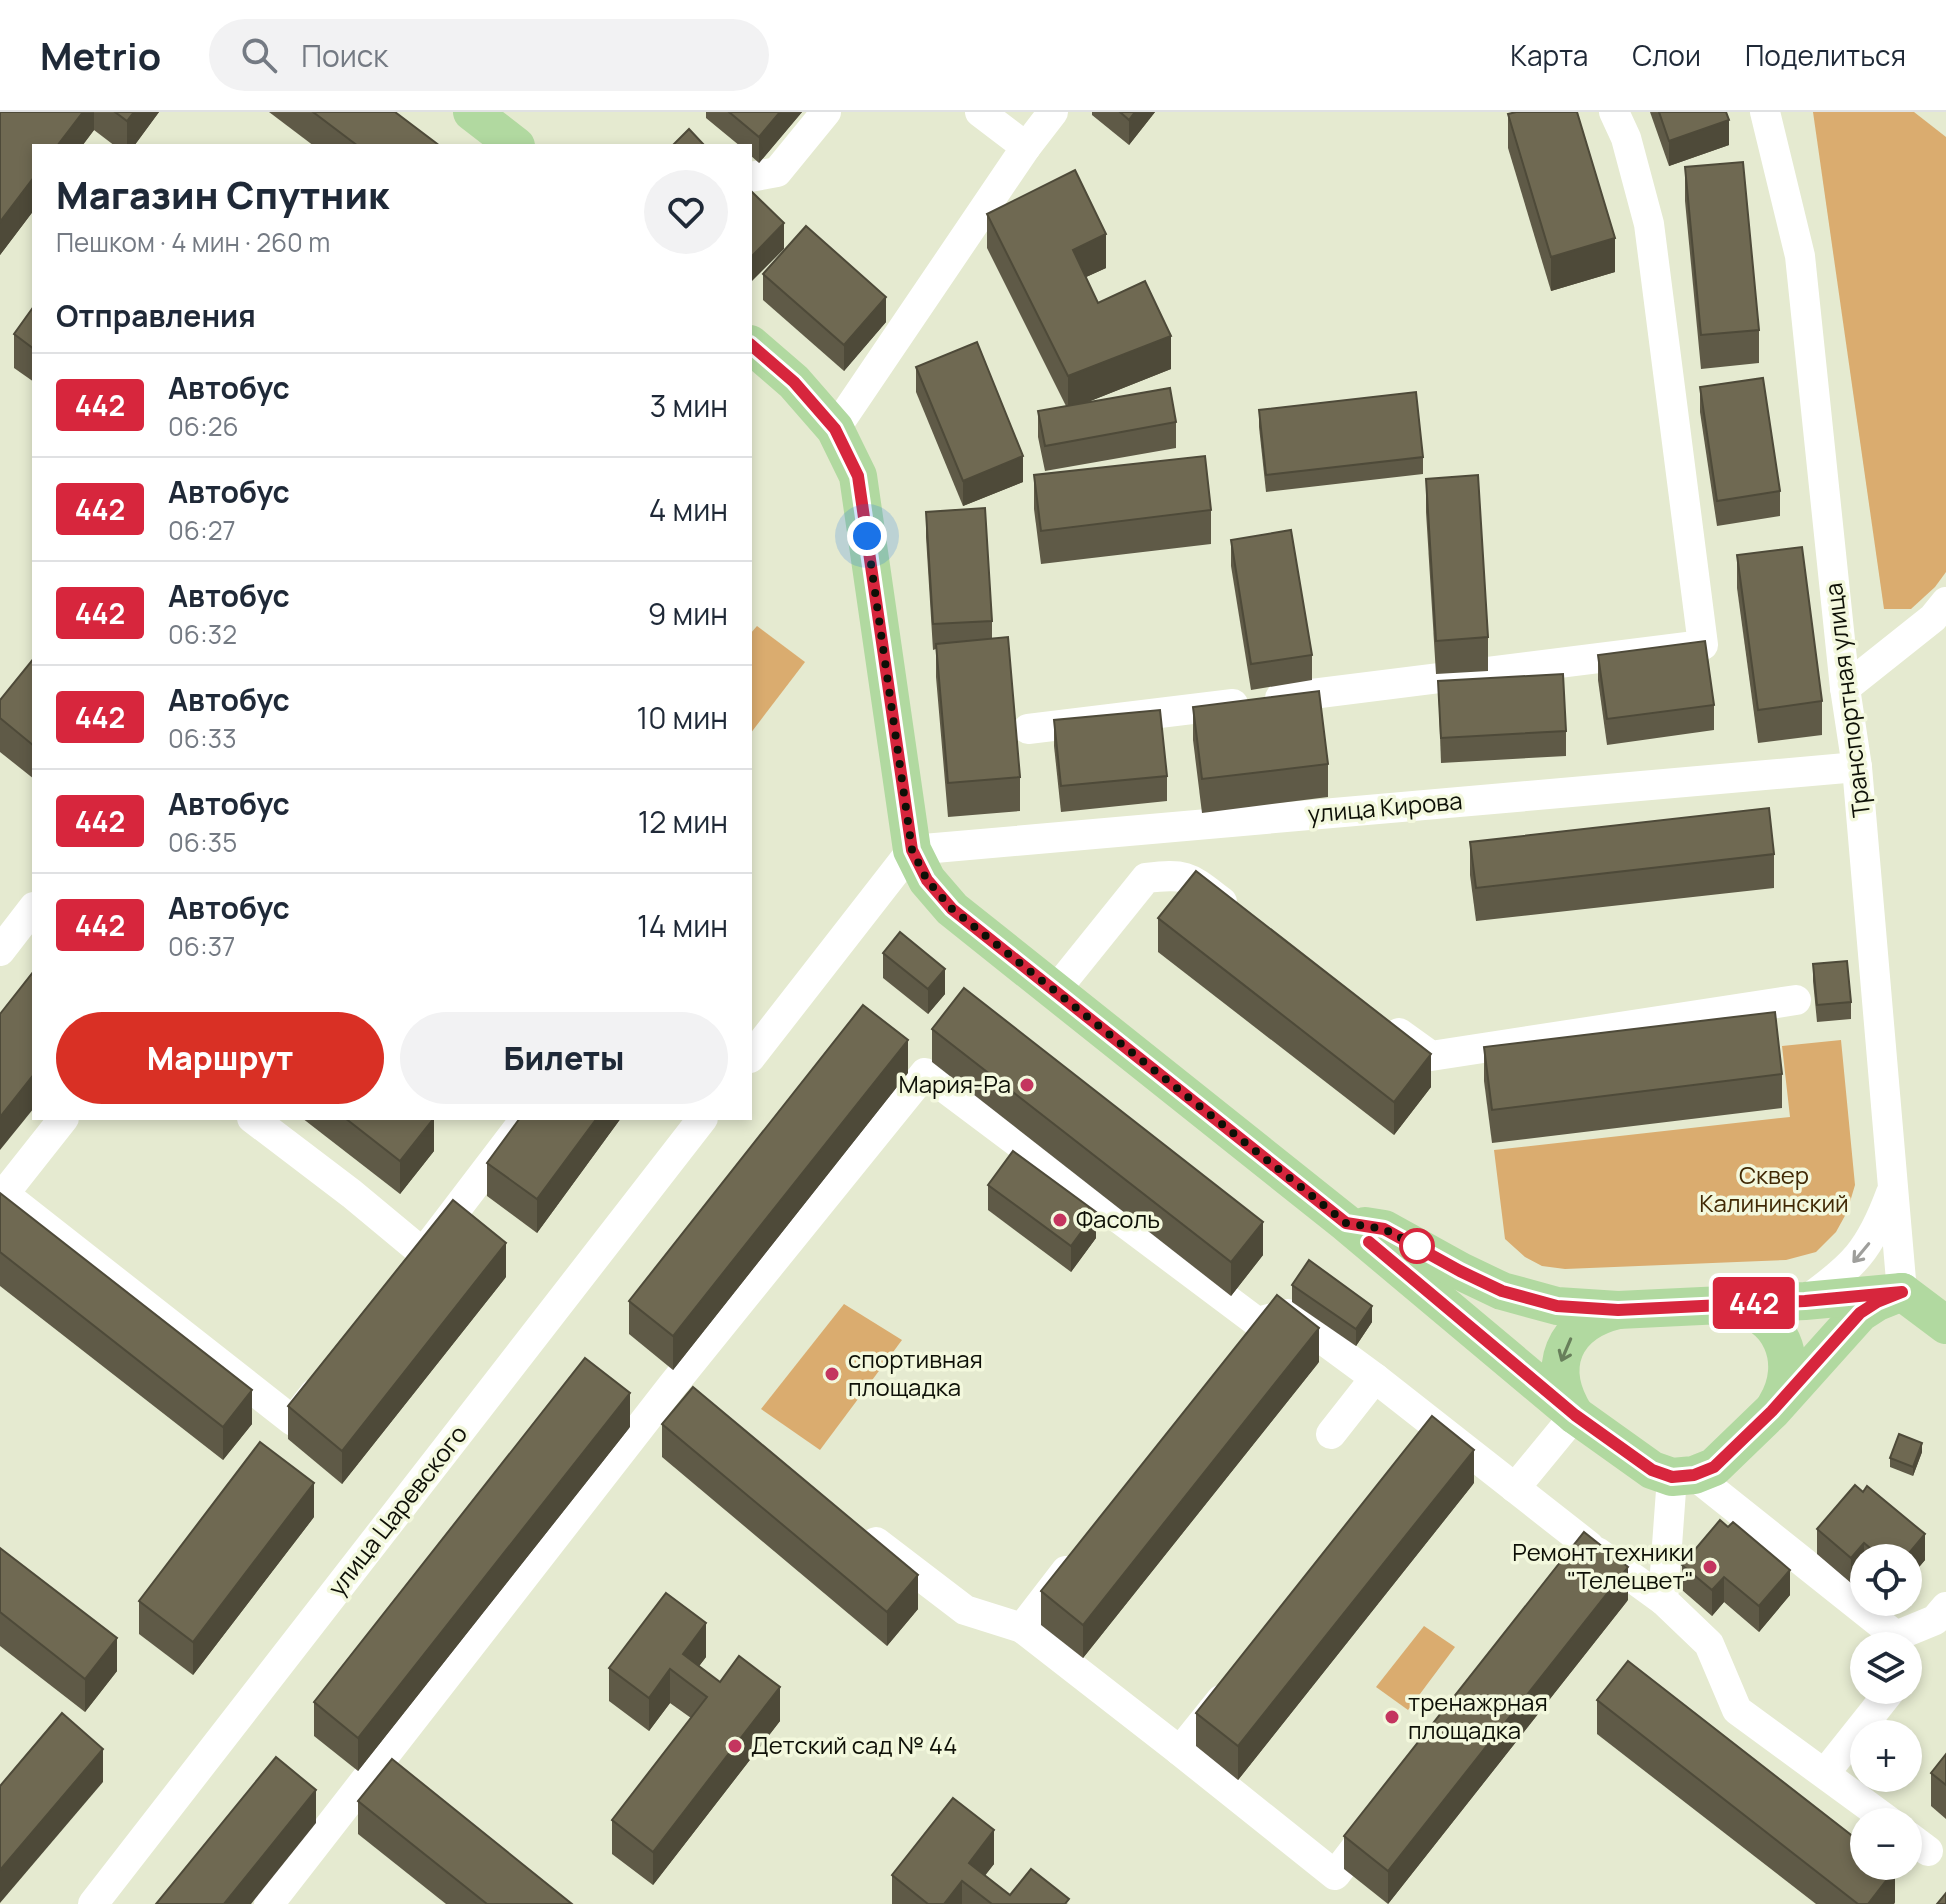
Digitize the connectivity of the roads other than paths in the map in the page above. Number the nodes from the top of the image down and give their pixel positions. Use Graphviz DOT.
graph roads {
  1 [pos="472,112"];
  2 [pos="826,112"];
  3 [pos="980,112"];
  4 [pos="1053,112"];
  5 [pos="1614,112"];
  6 [pos="1767,115"];
  7 [pos="513,144"];
  8 [pos="1026,147"];
  9 [pos="752,177"];
  10 [pos="752,346"];
  11 [pos="835,429"];
  12 [pos="1946,602"];
  13 [pos="1845,688"];
  14 [pos="1028,729"];
  15 [pos="1857,767"];
  16 [pos="912,850"];
  17 [pos="32,910"];
  18 [pos="1239,914"];
  19 [pos="0,951"];
  20 [pos="1055,991"];
  21 [pos="1796,1000"];
  22 [pos="1379,1018"];
  23 [pos="752,1055"];
  24 [pos="62,1120"];
  25 [pos="255,1120"];
  26 [pos="524,1120"];
  27 [pos="701,1120"];
  28 [pos="1893,1188"];
  29 [pos="2,1193"];
  30 [pos="1346,1223"];
  31 [pos="423,1253"];
  32 [pos="405,1277"];
  33 [pos="1902,1292"];
  34 [pos="1805,1301"];
  35 [pos="1721,1305"];
  36 [pos="1618,1310"];
  37 [pos="1257,1322"];
  38 [pos="1946,1325"];
  39 [pos="1238,1347"];
  40 [pos="330,1373"];
  41 [pos="1375,1378"];
  42 [pos="672,1386"];
  43 [pos="696,1405"];
  44 [pos="1772,1411"];
  45 [pos="1575,1415"];
  46 [pos="1437,1427"];
  47 [pos="1331,1434"];
  48 [pos="1417,1451"];
  49 [pos="1683,1476"];
  50 [pos="1515,1488"];
  51 [pos="855,1526"];
  52 [pos="1087,1543"];
  53 [pos="1589,1546"];
  54 [pos="1561,1582"];
  55 [pos="1663,1600"];
  56 [pos="1946,1607"];
  57 [pos="1022,1628"];
  58 [pos="1884,1632"];
  59 [pos="1913,1632"];
  60 [pos="1240,1676"];
  61 [pos="1880,1704"];
  62 [pos="1180,1751"];
  63 [pos="1825,1773"];
  64 [pos="1871,1808"];
  65 [pos="1382,1814"];
  66 [pos="93,1904"];
  67 [pos="269,1904"];
  1 -- 7 [label="main road"];
  2 -- 9 [label="street"];
  3 -- 8 [label="street"];
  4 -- 8 [label="street"];
  5 -- 14 [label="street"];
  6 -- 13 [label="street, Транспортная улица"];
  8 -- 11 [label="street"];
  10 -- 11 [label="main road"];
  11 -- 16 [label="main road"];
  12 -- 13 [label="street"];
  13 -- 15 [label="street, Транспортная улица"];
  15 -- 16 [label="street, улица Кирова"];
  15 -- 28 [label="street, Транспортная улица"];
  16 -- 20 [label="main road"];
  16 -- 23 [label="street"];
  17 -- 19 [label="street"];
  18 -- 20 [label="street"];
  20 -- 30 [label="main road"];
  21 -- 22 [label="street"];
  24 -- 29 [label="street"];
  25 -- 31 [label="street"];
  26 -- 31 [label="street"];
  27 -- 66 [label="street, улица Царевского"];
  28 -- 33 [label="street, Транспортная улица"];
  28 -- 34 [label="street, one-way"];
  29 -- 40 [label="street"];
  30 -- 36 [label="main road"];
  30 -- 45 [label="main road"];
  31 -- 32 [label="street"];
  33 -- 34 [label="main road"];
  33 -- 38 [label="main road"];
  33 -- 44 [label="main road"];
  34 -- 35 [label="main road"];
  35 -- 36 [label="main road"];
  35 -- 44 [label="main road"];
  36 -- 45 [label="main road, one-way"];
  37 -- 39 [label="street"];
  37 -- 41 [label="street"];
  37 -- 42 [label="street"];
  41 -- 46 [label="street"];
  41 -- 47 [label="street"];
  42 -- 43 [label="street"];
  42 -- 67 [label="street"];
  44 -- 49 [label="main road"];
  45 -- 49 [label="main road"];
  45 -- 50 [label="street"];
  46 -- 48 [label="street"];
  46 -- 50 [label="street"];
  49 -- 55 [label="street"];
  49 -- 58 [label="street"];
  50 -- 53 [label="street"];
  51 -- 57 [label="street"];
  52 -- 57 [label="street"];
  53 -- 54 [label="street"];
  53 -- 55 [label="street"];
  55 -- 63 [label="street"];
  56 -- 59 [label="street"];
  57 -- 62 [label="street"];
  60 -- 62 [label="street"];
  61 -- 63 [label="street"];
  62 -- 65 [label="street"];
  63 -- 64 [label="street"];
}
